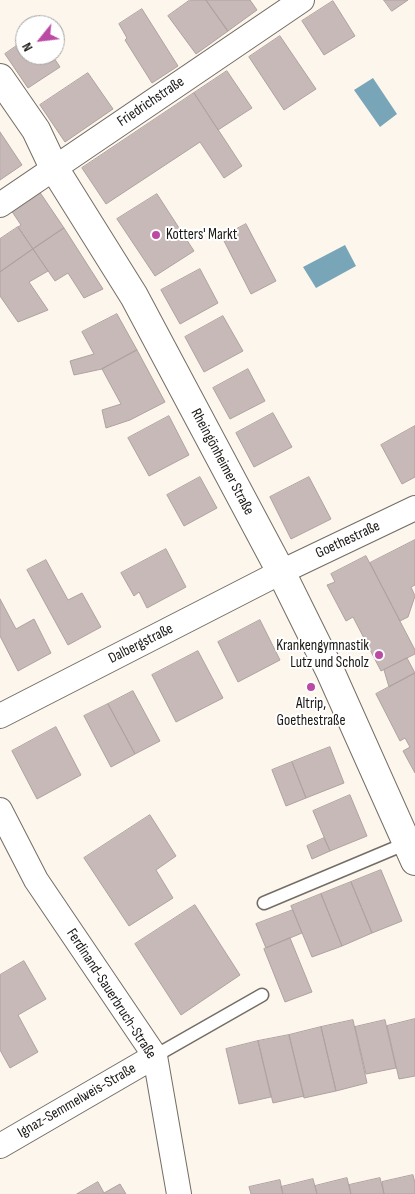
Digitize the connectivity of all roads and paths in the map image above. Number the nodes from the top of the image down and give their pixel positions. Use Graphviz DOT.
graph roads {
  1 [pos="302,0"];
  2 [pos="0,78"];
  3 [pos="54,168"];
  4 [pos="0,205"];
  5 [pos="415,508"];
  6 [pos="281,572"];
  7 [pos="0,716"];
  8 [pos="0,810"];
  9 [pos="411,852"];
  10 [pos="264,903"];
  11 [pos="262,995"];
  12 [pos="155,1056"];
  13 [pos="0,1146"];
  14 [pos="179,1194"];
  1 -- 3 [label="street, Friedrichstraße"];
  2 -- 3 [label="street, Rheingönheimer Straße"];
  3 -- 4 [label="street, Friedrichstraße"];
  3 -- 6 [label="street, Rheingönheimer Straße"];
  5 -- 6 [label="street, Goethestraße"];
  6 -- 7 [label="street, Dalbergstraße"];
  6 -- 9 [label="street, Rheingönheimer Straße"];
  8 -- 12 [label="street, Ferdinand-Sauerbruch-Straße"];
  9 -- 10 [label="lane"];
  11 -- 12 [label="lane"];
  12 -- 13 [label="street, Ignaz-Semmelweis-Straße"];
  12 -- 14 [label="street, Ferdinand-Sauerbruch-Straße"];
}
